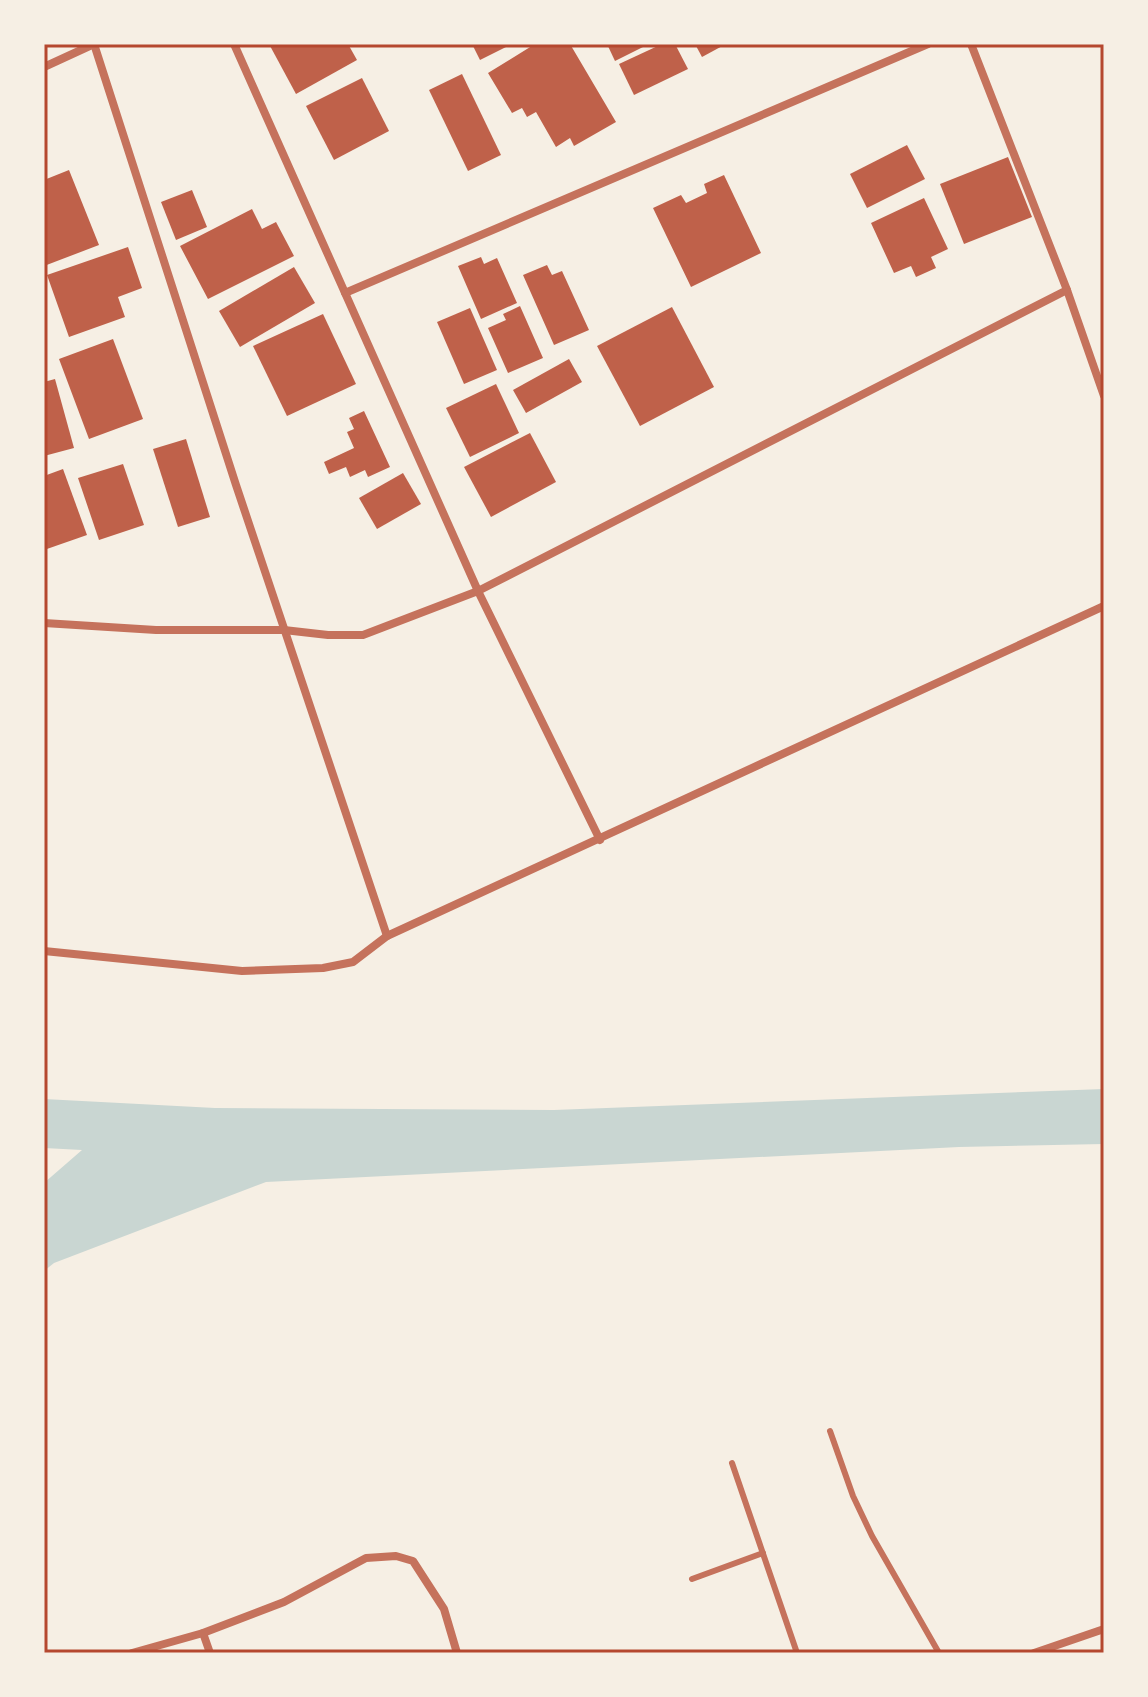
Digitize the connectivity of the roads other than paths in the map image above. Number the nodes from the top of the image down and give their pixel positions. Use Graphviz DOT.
graph roads {
  1 [pos="94,44"];
  2 [pos="234,44"];
  3 [pos="928,44"];
  4 [pos="971,44"];
  5 [pos="44,67"];
  6 [pos="1067,290"];
  7 [pos="345,293"];
  8 [pos="1104,396"];
  9 [pos="478,591"];
  10 [pos="1104,606"];
  11 [pos="44,623"];
  12 [pos="284,630"];
  13 [pos="600,840"];
  14 [pos="387,936"];
  15 [pos="44,951"];
  16 [pos="830,1431"];
  17 [pos="732,1463"];
  18 [pos="763,1553"];
  19 [pos="692,1579"];
  20 [pos="1104,1629"];
  21 [pos="203,1633"];
  22 [pos="132,1653"];
  23 [pos="210,1653"];
  24 [pos="457,1653"];
  25 [pos="797,1653"];
  26 [pos="939,1653"];
  27 [pos="1034,1653"];
  1 -- 5 [label="street"];
  1 -- 12 [label="street"];
  2 -- 7 [label="street"];
  3 -- 7 [label="street"];
  4 -- 6 [label="street"];
  6 -- 8 [label="street"];
  6 -- 9 [label="street"];
  7 -- 9 [label="street"];
  9 -- 12 [label="street"];
  9 -- 13 [label="street"];
  10 -- 13 [label="street"];
  11 -- 12 [label="street"];
  12 -- 14 [label="street"];
  13 -- 14 [label="street"];
  14 -- 15 [label="street"];
  16 -- 26 [label="lane"];
  17 -- 18 [label="lane"];
  18 -- 19 [label="lane"];
  18 -- 25 [label="lane"];
  20 -- 27 [label="street"];
  21 -- 22 [label="street"];
  21 -- 23 [label="street"];
  21 -- 24 [label="street"];
}
